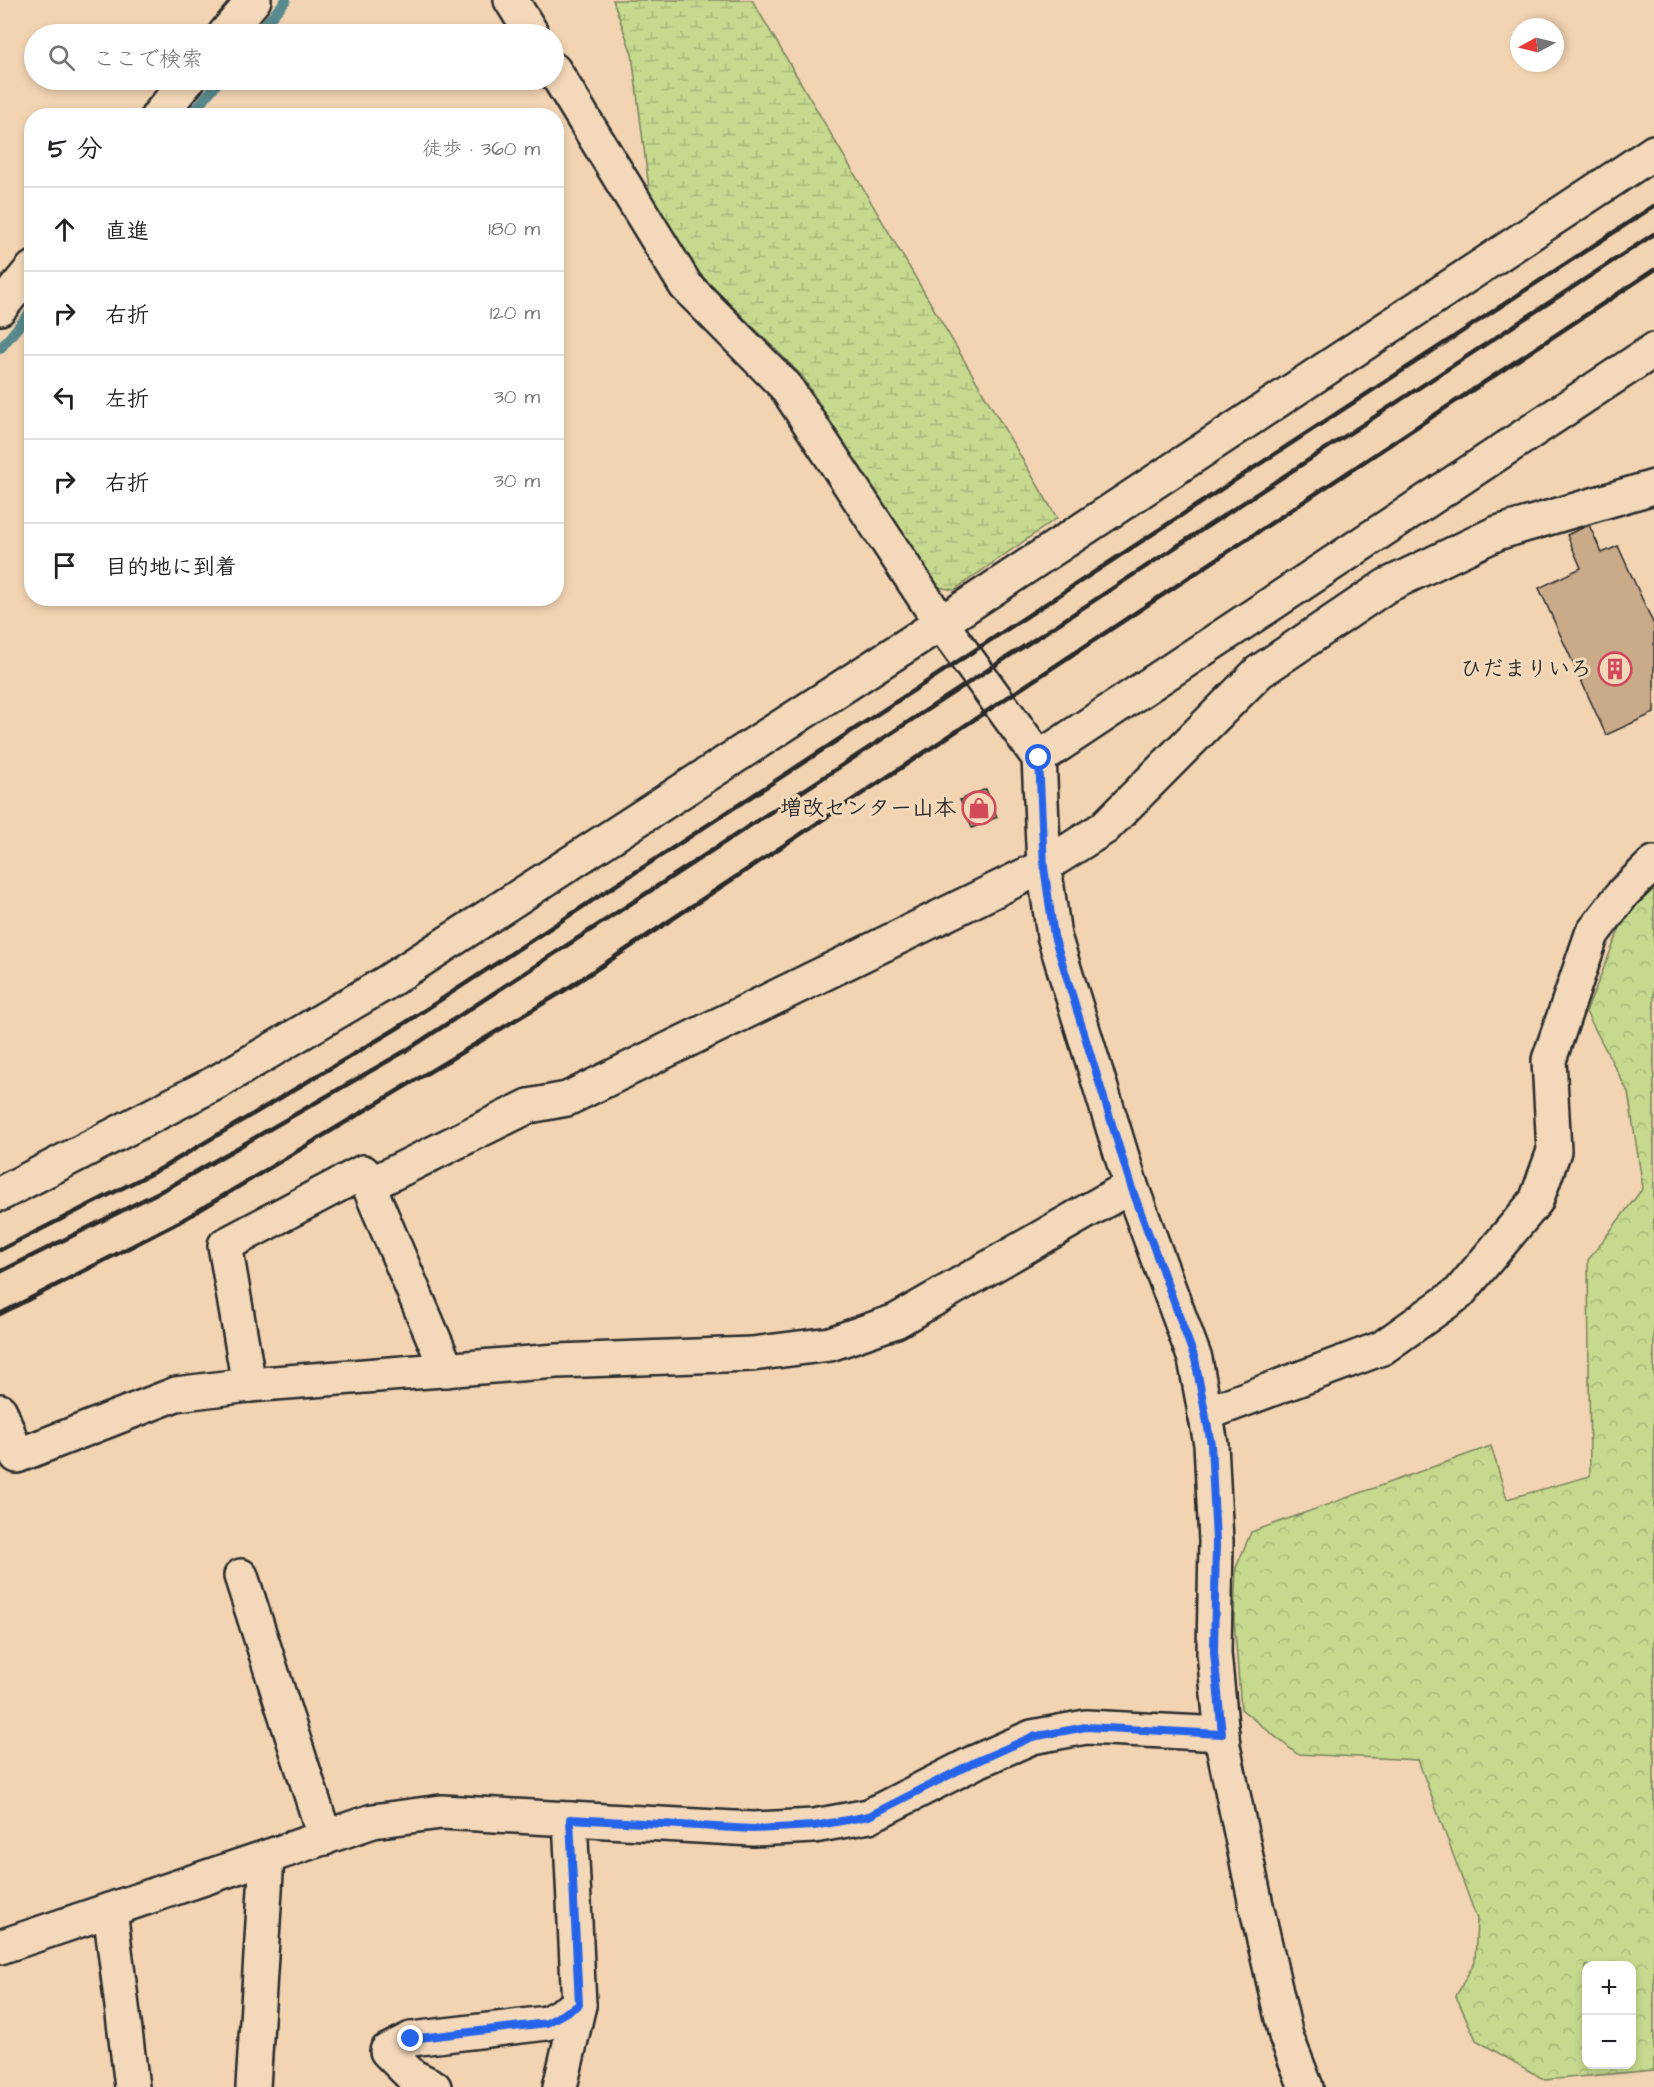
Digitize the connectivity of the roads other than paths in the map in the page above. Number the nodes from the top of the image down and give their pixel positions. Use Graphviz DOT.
graph roads {
  1 [pos="254,0"];
  2 [pos="511,0"];
  3 [pos="234,24"];
  4 [pos="526,24"];
  5 [pos="564,86"];
  6 [pos="180,90"];
  7 [pos="165,108"];
  8 [pos="1654,152"];
  9 [pos="24,279"];
  10 [pos="0,308"];
  11 [pos="1654,350"];
  12 [pos="1654,487"];
  13 [pos="941,623"];
  14 [pos="1039,758"];
  15 [pos="1654,863"];
  16 [pos="1044,867"];
  17 [pos="369,1185"];
  18 [pos="1131,1186"];
  19 [pos="0,1194"];
  20 [pos="447,1370"];
  21 [pos="249,1385"];
  22 [pos="0,1411"];
  23 [pos="1205,1414"];
  24 [pos="241,1576"];
  25 [pos="1222,1734"];
  26 [pos="570,1819"];
  27 [pos="325,1838"];
  28 [pos="267,1857"];
  29 [pos="110,1910"];
  30 [pos="0,1947"];
  31 [pos="579,2005"];
  32 [pos="132,2087"];
  33 [pos="253,2087"];
  34 [pos="434,2087"];
  35 [pos="560,2087"];
  36 [pos="1306,2087"];
  1 -- 3 [label="street"];
  2 -- 4 [label="street"];
  5 -- 13 [label="street"];
  6 -- 7 [label="street"];
  8 -- 13 [label="street"];
  9 -- 10 [label="street"];
  11 -- 14 [label="street"];
  12 -- 16 [label="street"];
  13 -- 14 [label="street"];
  13 -- 19 [label="street"];
  14 -- 16 [label="street"];
  15 -- 23 [label="street"];
  16 -- 17 [label="street"];
  16 -- 18 [label="street"];
  17 -- 20 [label="street"];
  17 -- 21 [label="street"];
  18 -- 20 [label="street"];
  18 -- 23 [label="street"];
  20 -- 21 [label="street"];
  21 -- 22 [label="street"];
  23 -- 25 [label="street"];
  24 -- 27 [label="street"];
  25 -- 26 [label="street"];
  25 -- 36 [label="street"];
  26 -- 27 [label="street"];
  26 -- 31 [label="street"];
  27 -- 28 [label="street"];
  28 -- 29 [label="street"];
  28 -- 33 [label="street"];
  29 -- 30 [label="street"];
  29 -- 32 [label="street"];
  31 -- 34 [label="street"];
  31 -- 35 [label="street"];
}
